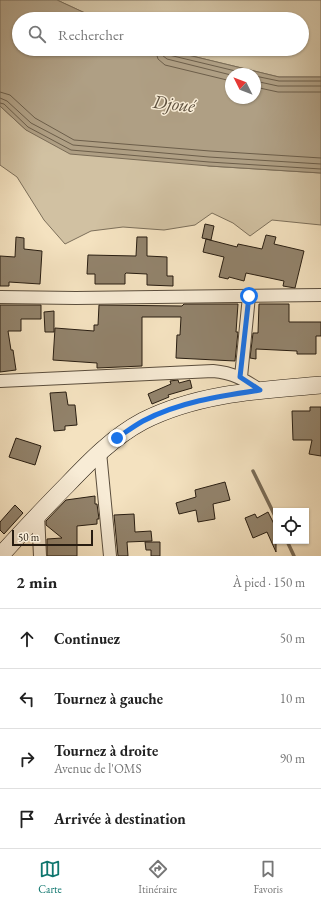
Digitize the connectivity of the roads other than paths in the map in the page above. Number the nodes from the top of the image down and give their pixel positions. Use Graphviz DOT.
graph roads {
  1 [pos="321,295"];
  2 [pos="249,296"];
  3 [pos="0,297"];
  4 [pos="240,377"];
  5 [pos="0,381"];
  6 [pos="321,385"];
  7 [pos="260,390"];
  8 [pos="100,452"];
  9 [pos="38,514"];
  10 [pos="0,556"];
  11 [pos="40,556"];
  12 [pos="110,556"];
  1 -- 2 [label="street"];
  2 -- 3 [label="street"];
  2 -- 4 [label="street"];
  4 -- 5 [label="street"];
  4 -- 7 [label="street"];
  6 -- 7 [label="street"];
  7 -- 8 [label="street"];
  8 -- 9 [label="street"];
  8 -- 12 [label="street"];
  9 -- 10 [label="street"];
  9 -- 11 [label="street"];
}
